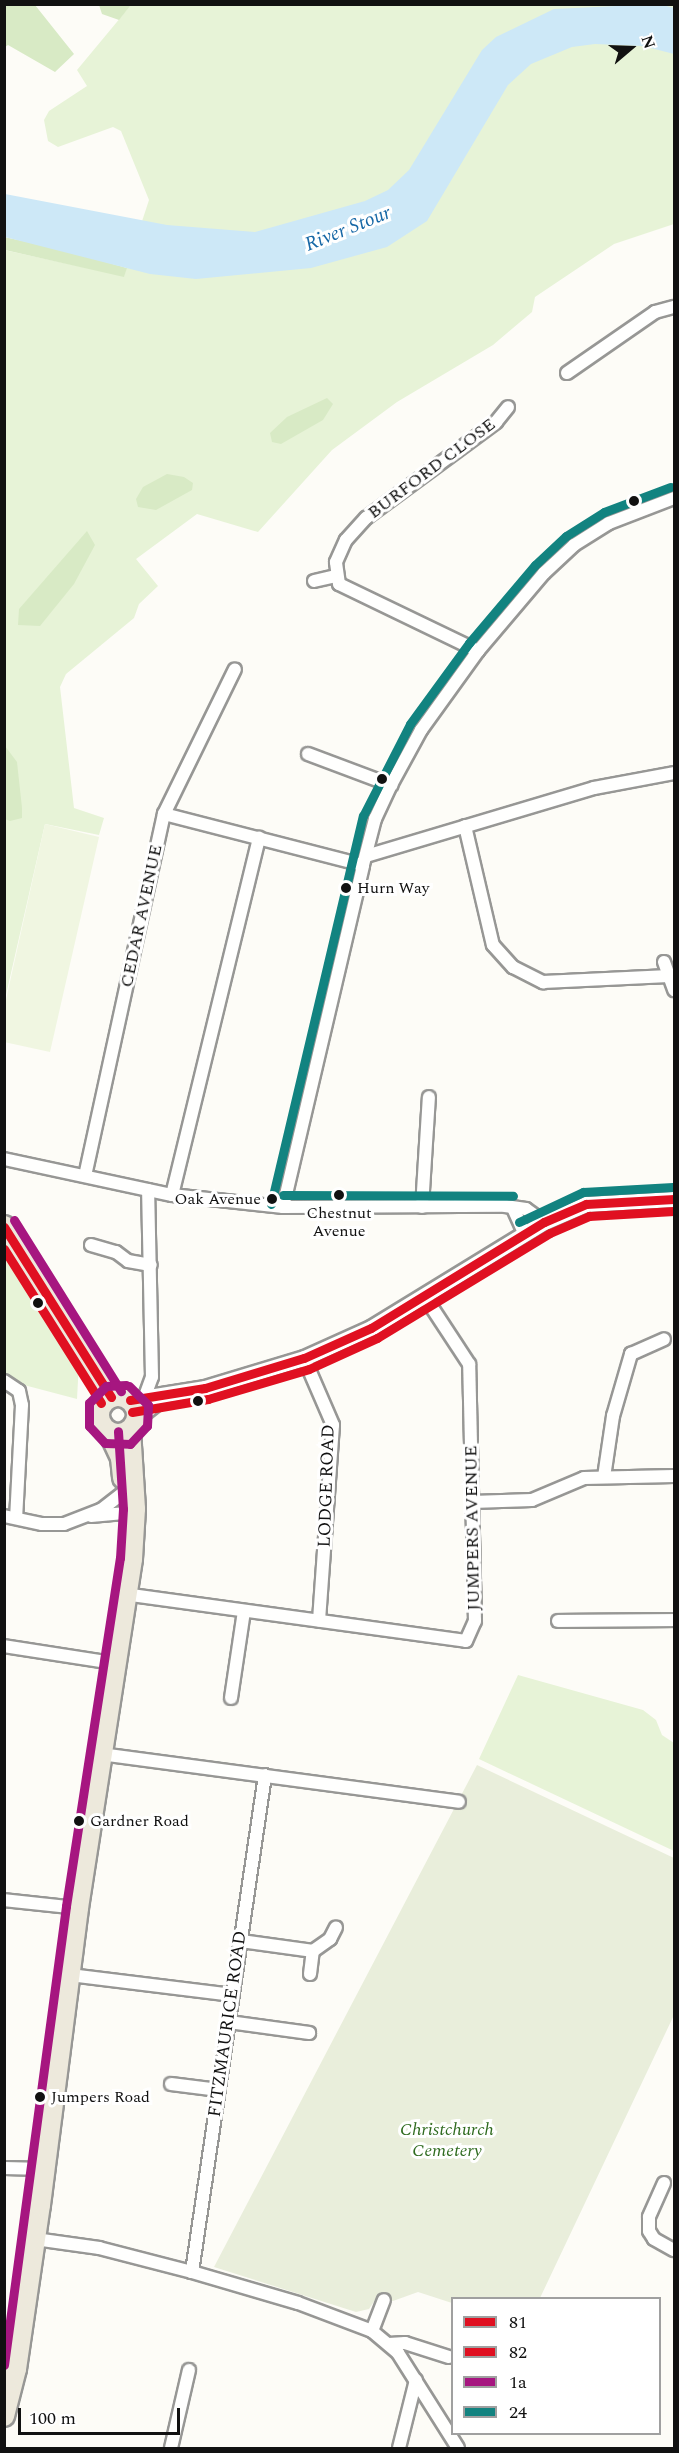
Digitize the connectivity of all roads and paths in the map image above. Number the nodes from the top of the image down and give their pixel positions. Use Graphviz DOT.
graph roads {
  1 [pos="675,307"];
  2 [pos="567,373"];
  3 [pos="508,407"];
  4 [pos="675,498"];
  5 [pos="336,576"];
  6 [pos="314,581"];
  7 [pos="478,651"];
  8 [pos="235,669"];
  9 [pos="308,754"];
  10 [pos="675,773"];
  11 [pos="391,784"];
  12 [pos="164,814"];
  13 [pos="465,826"];
  14 [pos="259,837"];
  15 [pos="364,860"];
  16 [pos="664,962"];
  17 [pos="669,976"];
  18 [pos="675,990"];
  19 [pos="429,1097"];
  20 [pos="4,1159"];
  21 [pos="85,1176"];
  22 [pos="148,1190"];
  23 [pos="172,1195"];
  24 [pos="675,1198"];
  25 [pos="283,1207"];
  26 [pos="422,1207"];
  27 [pos="513,1208"];
  28 [pos="544,1222"];
  29 [pos="4,1226"];
  30 [pos="524,1233"];
  31 [pos="91,1245"];
  32 [pos="151,1265"];
  33 [pos="424,1297"];
  34 [pos="664,1339"];
  35 [pos="304,1358"];
  36 [pos="4,1381"];
  37 [pos="164,1396"];
  38 [pos="111,1397"];
  39 [pos="136,1411"];
  40 [pos="109,1432"];
  41 [pos="675,1476"];
  42 [pos="604,1477"];
  43 [pos="472,1502"];
  44 [pos="128,1503"];
  45 [pos="95,1513"];
  46 [pos="10,1517"];
  47 [pos="124,1594"];
  48 [pos="244,1611"];
  49 [pos="319,1620"];
  50 [pos="675,1620"];
  51 [pos="558,1621"];
  52 [pos="4,1646"];
  53 [pos="113,1663"];
  54 [pos="231,1698"];
  55 [pos="101,1754"];
  56 [pos="265,1775"];
  57 [pos="459,1802"];
  58 [pos="4,1900"];
  59 [pos="78,1908"];
  60 [pos="336,1927"];
  61 [pos="241,1941"];
  62 [pos="313,1951"];
  63 [pos="70,1974"];
  64 [pos="310,1974"];
  65 [pos="233,1995"];
  66 [pos="229,2022"];
  67 [pos="309,2033"];
  68 [pos="171,2084"];
  69 [pos="219,2090"];
  70 [pos="4,2168"];
  71 [pos="45,2169"];
  72 [pos="664,2183"];
  73 [pos="35,2239"];
  74 [pos="675,2250"];
  75 [pos="192,2272"];
  76 [pos="384,2300"];
  77 [pos="372,2331"];
  78 [pos="389,2344"];
  79 [pos="449,2357"];
  80 [pos="10,2366"];
  81 [pos="189,2370"];
  82 [pos="416,2380"];
  83 [pos="4,2416"];
  84 [pos="171,2448"];
  85 [pos="399,2448"];
  86 [pos="458,2448"];
  1 -- 2 [label="street"];
  3 -- 5 [label="street, BURFORD CLOSE"];
  4 -- 7 [label="street"];
  5 -- 6 [label="street"];
  5 -- 7 [label="street"];
  7 -- 11 [label="street"];
  8 -- 12 [label="street, CEDAR AVENUE"];
  9 -- 11 [label="street"];
  10 -- 13 [label="street"];
  11 -- 15 [label="street"];
  12 -- 14 [label="street"];
  12 -- 21 [label="street, CEDAR AVENUE"];
  13 -- 15 [label="street"];
  13 -- 17 [label="street"];
  14 -- 15 [label="street"];
  14 -- 23 [label="street"];
  15 -- 25 [label="street"];
  16 -- 17 [label="street"];
  17 -- 18 [label="street"];
  19 -- 26 [label="street"];
  20 -- 21 [label="street"];
  21 -- 22 [label="street"];
  22 -- 23 [label="street"];
  22 -- 32 [label="street"];
  23 -- 25 [label="street"];
  24 -- 28 [label="street"];
  25 -- 26 [label="street"];
  26 -- 27 [label="street"];
  27 -- 28 [label="street"];
  27 -- 30 [label="street"];
  28 -- 30 [label="street"];
  29 -- 38 [label="main road"];
  30 -- 33 [label="street"];
  31 -- 32 [label="street"];
  32 -- 39 [label="street"];
  33 -- 35 [label="street"];
  33 -- 43 [label="street, JUMPERS AVENUE"];
  34 -- 42 [label="street"];
  35 -- 37 [label="street"];
  35 -- 49 [label="street, LODGE ROAD"];
  36 -- 46 [label="street"];
  37 -- 39 [label="street"];
  37 -- 39 [label="street"];
  38 -- 39 [label="main road"];
  38 -- 40 [label="main road"];
  39 -- 40 [label="main road"];
  39 -- 44 [label="main road"];
  40 -- 44 [label="main road"];
  41 -- 42 [label="street"];
  42 -- 43 [label="street"];
  43 -- 49 [label="street, JUMPERS AVENUE"];
  44 -- 45 [label="street"];
  44 -- 45 [label="street"];
  44 -- 47 [label="main road"];
  45 -- 46 [label="street"];
  47 -- 48 [label="street, JUMPERS AVENUE"];
  47 -- 53 [label="main road"];
  48 -- 49 [label="street, JUMPERS AVENUE"];
  48 -- 54 [label="street"];
  50 -- 51 [label="street"];
  52 -- 53 [label="street"];
  53 -- 55 [label="main road"];
  55 -- 56 [label="street"];
  55 -- 59 [label="main road"];
  56 -- 57 [label="street"];
  56 -- 61 [label="street, FITZMAURICE ROAD"];
  58 -- 59 [label="street"];
  59 -- 63 [label="main road"];
  60 -- 62 [label="street"];
  61 -- 62 [label="street"];
  61 -- 65 [label="street, FITZMAURICE ROAD"];
  62 -- 64 [label="street"];
  63 -- 65 [label="street"];
  63 -- 71 [label="main road"];
  65 -- 66 [label="street, FITZMAURICE ROAD"];
  66 -- 67 [label="street"];
  66 -- 69 [label="street, FITZMAURICE ROAD"];
  68 -- 69 [label="street"];
  69 -- 75 [label="street, FITZMAURICE ROAD"];
  70 -- 71 [label="street"];
  71 -- 73 [label="main road"];
  72 -- 74 [label="street"];
  73 -- 75 [label="street"];
  73 -- 80 [label="main road"];
  75 -- 77 [label="street"];
  76 -- 77 [label="street"];
  77 -- 78 [label="street"];
  78 -- 79 [label="street"];
  78 -- 82 [label="street"];
  80 -- 83 [label="main road"];
  81 -- 84 [label="street"];
  82 -- 85 [label="street"];
  82 -- 86 [label="street"];
}
